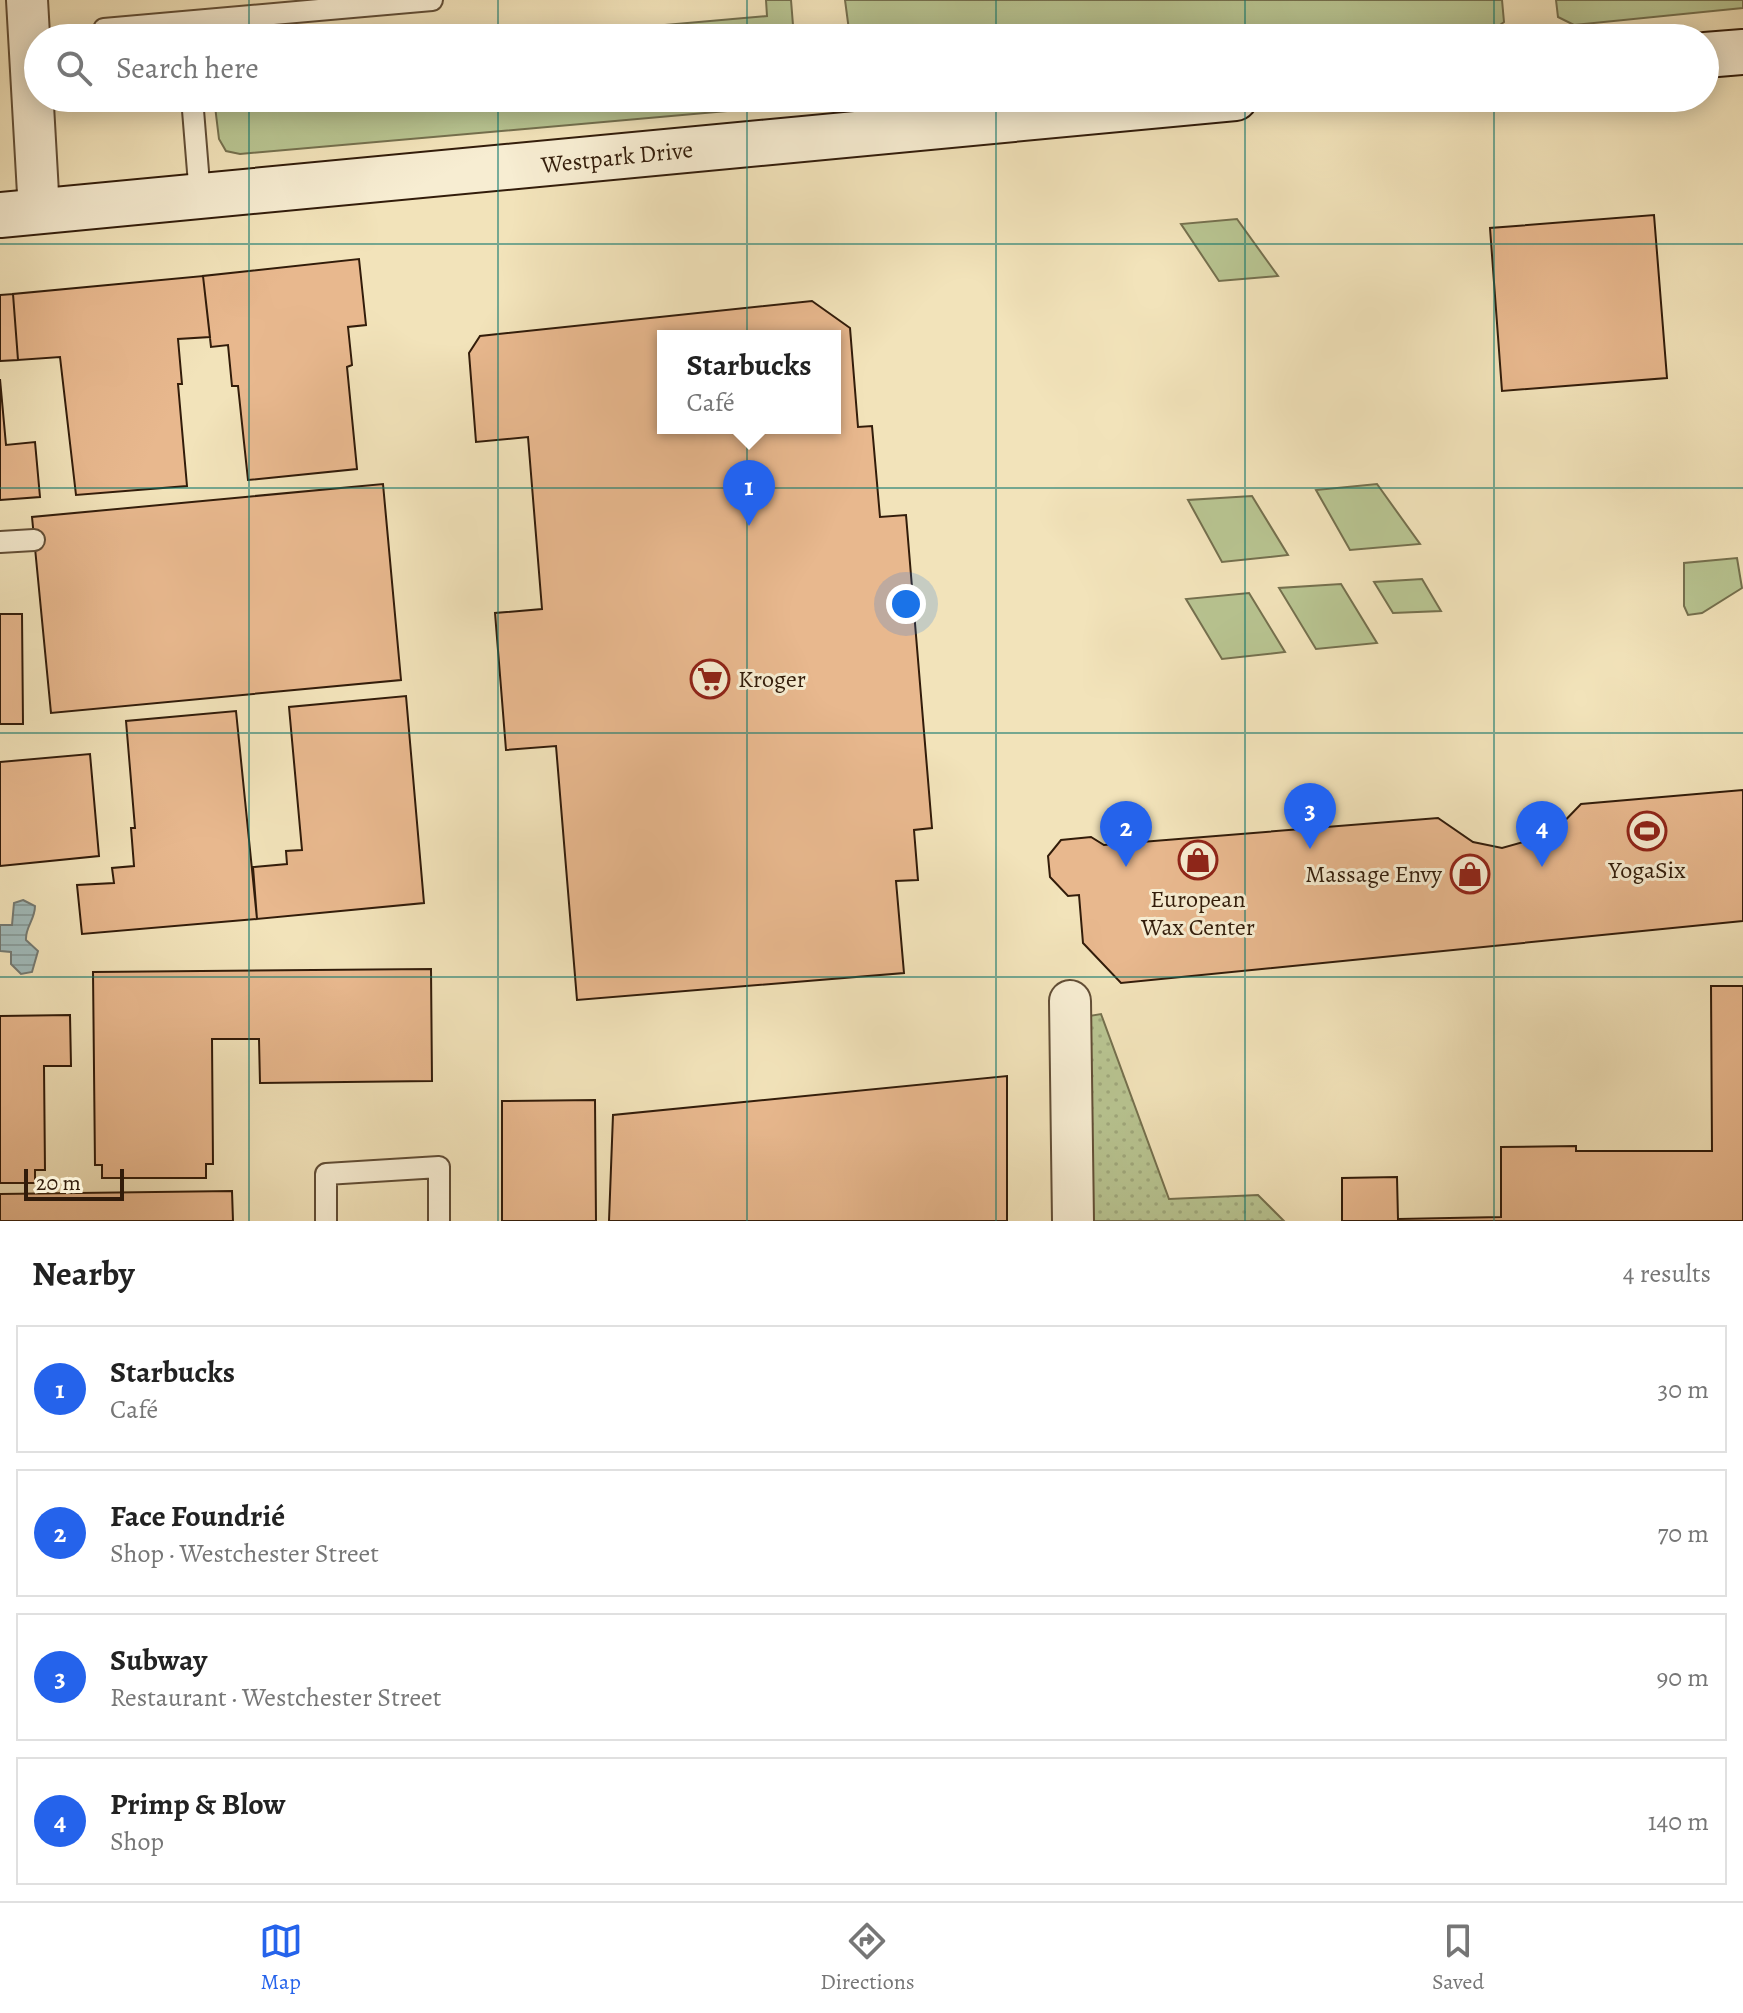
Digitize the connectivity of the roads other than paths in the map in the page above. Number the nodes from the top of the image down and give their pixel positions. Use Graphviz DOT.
graph roads {
  1 [pos="27,0"];
  2 [pos="432,0"];
  3 [pos="26,24"];
  4 [pos="242,24"];
  5 [pos="1743,52"];
  6 [pos="1719,54"];
  7 [pos="24,80"];
  8 [pos="193,112"];
  9 [pos="1087,112"];
  10 [pos="200,196"];
  11 [pos="19,213"];
  12 [pos="34,540"];
  13 [pos="0,542"];
  14 [pos="1070,1001"];
  15 [pos="326,1221"];
  16 [pos="439,1221"];
  17 [pos="1073,1221"];
  1 -- 3 [label="street"];
  2 -- 4 [label="lane"];
  5 -- 6 [label="main road"];
  7 -- 11 [label="street"];
  8 -- 10 [label="lane"];
  9 -- 10 [label="main road, Westpark Drive"];
  10 -- 11 [label="main road, Westpark Drive"];
  12 -- 13 [label="lane"];
  14 -- 17 [label="street"];
  15 -- 16 [label="lane"];
}
